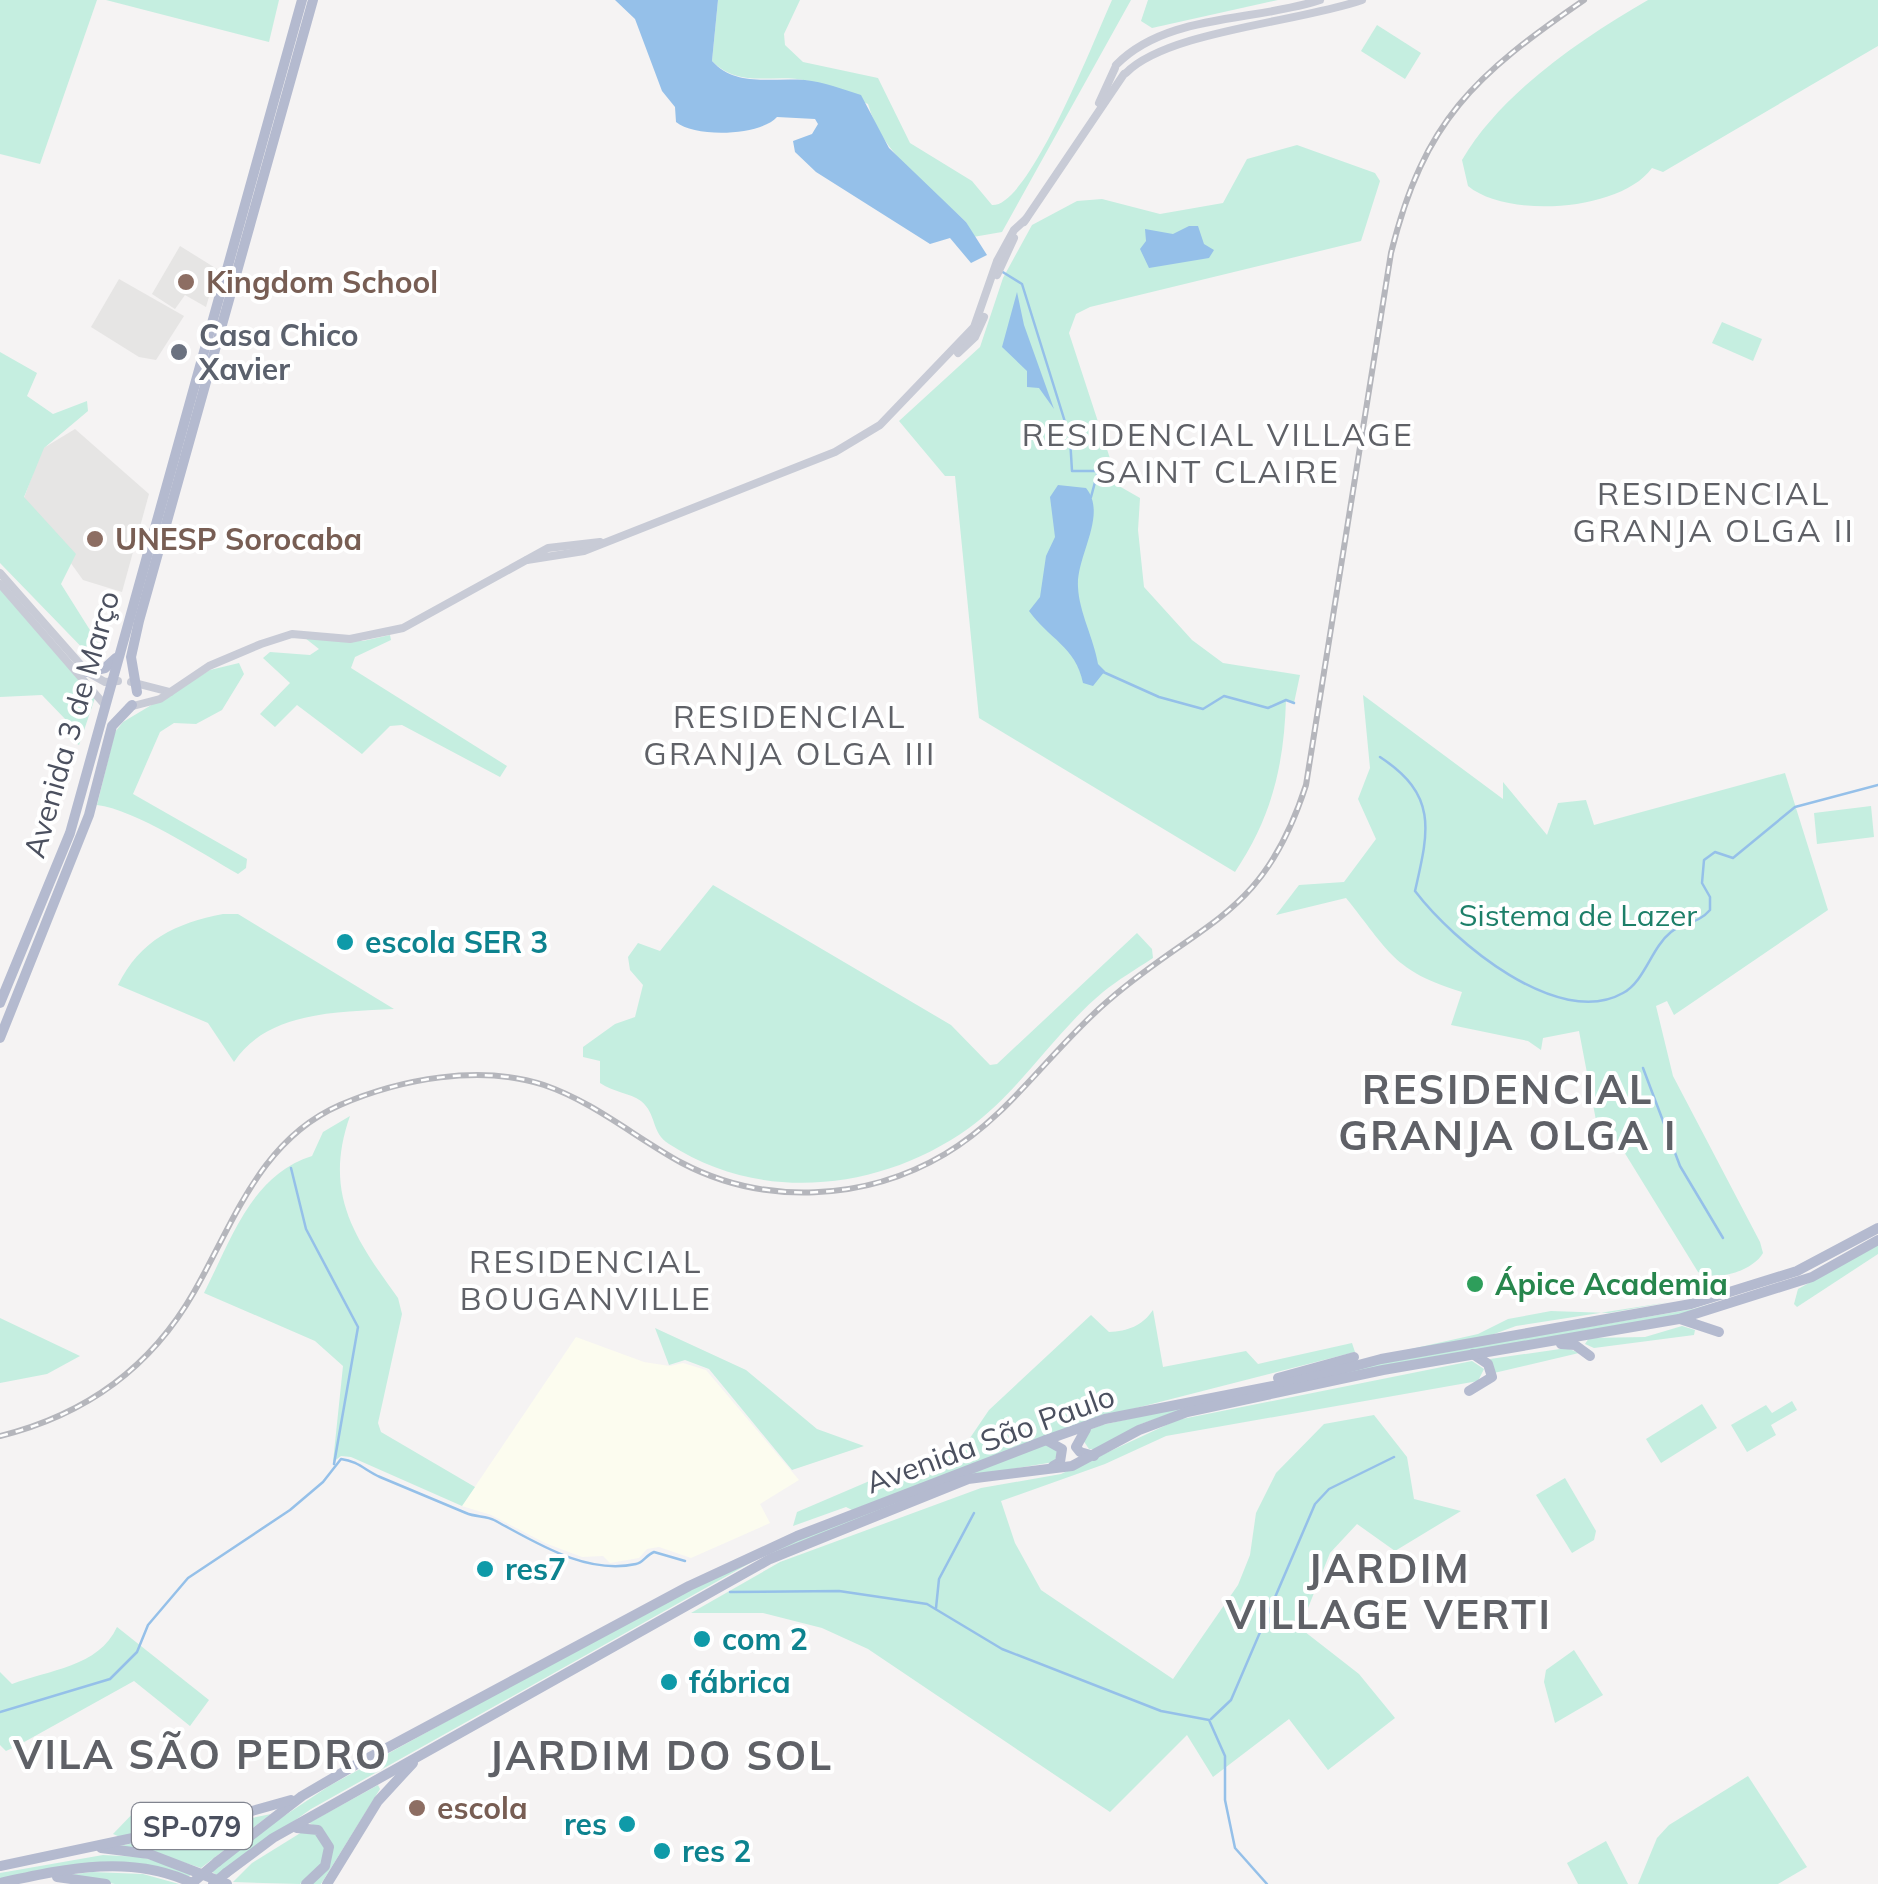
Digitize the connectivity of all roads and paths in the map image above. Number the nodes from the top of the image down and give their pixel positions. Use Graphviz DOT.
graph roads {
  1 [pos="302,0"];
  2 [pos="313,0"];
  3 [pos="1320,0"];
  4 [pos="1362,0"];
  5 [pos="1116,67"];
  6 [pos="1125,74"];
  7 [pos="1087,130"];
  8 [pos="1026,219"];
  9 [pos="974,332"];
  10 [pos="964,348"];
  11 [pos="924,382"];
  12 [pos="193,396"];
  13 [pos="199,410"];
  14 [pos="0,573"];
  15 [pos="0,584"];
  16 [pos="116,657"];
  17 [pos="87,672"];
  18 [pos="137,684"];
  19 [pos="112,685"];
  20 [pos="170,692"];
  21 [pos="104,704"];
  22 [pos="130,707"];
  23 [pos="0,1003"];
  24 [pos="3,1026"];
  25 [pos="0,1038"];
  26 [pos="1878,1228"];
  27 [pos="1878,1240"];
  28 [pos="1746,1290"];
  29 [pos="1759,1297"];
  30 [pos="1679,1319"];
  31 [pos="1719,1332"];
  32 [pos="1525,1346"];
  33 [pos="1472,1354"];
  34 [pos="1590,1356"];
  35 [pos="1354,1357"];
  36 [pos="1469,1392"];
  37 [pos="1210,1397"];
  38 [pos="1105,1420"];
  39 [pos="1046,1440"];
  40 [pos="1096,1456"];
  41 [pos="1027,1471"];
  42 [pos="440,1743"];
  43 [pos="302,1796"];
  44 [pos="273,1838"];
  45 [pos="80,1849"];
  46 [pos="0,1866"];
  47 [pos="26,1877"];
  48 [pos="227,1879"];
  49 [pos="0,1883"];
  50 [pos="106,1884"];
  51 [pos="192,1884"];
  52 [pos="213,1884"];
  53 [pos="306,1884"];
  54 [pos="327,1884"];
  1 -- 12 [label="main road, Avenida 3 de Março"];
  2 -- 13 [label="main road, Avenida 3 de Março"];
  3 -- 5 [label="street"];
  4 -- 6 [label="street"];
  5 -- 6 [label="street"];
  5 -- 7 [label="street"];
  6 -- 7 [label="street"];
  7 -- 8 [label="street"];
  8 -- 10 [label="street"];
  8 -- 11 [label="street"];
  9 -- 10 [label="street"];
  10 -- 11 [label="street"];
  11 -- 20 [label="street"];
  12 -- 13 [label="main road"];
  12 -- 16 [label="main road, Avenida 3 de Março"];
  13 -- 18 [label="main road, Avenida 3 de Março"];
  14 -- 17 [label="street"];
  15 -- 21 [label="street"];
  16 -- 17 [label="main road"];
  16 -- 19 [label="main road, Avenida 3 de Março"];
  17 -- 19 [label="street"];
  18 -- 19 [label="main road"];
  18 -- 20 [label="street"];
  18 -- 22 [label="main road, Avenida 3 de Março"];
  19 -- 21 [label="main road, Avenida 3 de Março"];
  19 -- 22 [label="main road"];
  20 -- 22 [label="street"];
  21 -- 23 [label="main road, Avenida 3 de Março"];
  22 -- 24 [label="main road, Avenida 3 de Março"];
  24 -- 25 [label="main road, Avenida 3 de Março"];
  26 -- 28 [label="main road, Avenida São Paulo"];
  27 -- 29 [label="main road, Avenida São Paulo"];
  28 -- 29 [label="main road"];
  28 -- 37 [label="main road, Avenida São Paulo"];
  29 -- 30 [label="main road, Avenida São Paulo"];
  30 -- 31 [label="main road"];
  30 -- 32 [label="main road, Avenida São Paulo"];
  32 -- 33 [label="main road, Avenida São Paulo"];
  32 -- 34 [label="main road"];
  33 -- 36 [label="main road"];
  33 -- 40 [label="main road, Avenida São Paulo"];
  35 -- 37 [label="main road"];
  37 -- 38 [label="main road, Avenida São Paulo"];
  38 -- 39 [label="main road, Avenida São Paulo"];
  38 -- 40 [label="main road"];
  39 -- 41 [label="main road"];
  39 -- 43 [label="main road, Avenida São Paulo"];
  40 -- 41 [label="main road, Avenida São Paulo"];
  41 -- 42 [label="main road, Avenida São Paulo"];
  42 -- 44 [label="main road, Avenida São Paulo"];
  42 -- 54 [label="main road"];
  43 -- 45 [label="main road, SP-079"];
  43 -- 51 [label="main road, Avenida São Paulo, bridge"];
  44 -- 48 [label="main road, Avenida São Paulo"];
  44 -- 53 [label="main road, SP-079"];
  45 -- 46 [label="main road, SP-079"];
  45 -- 48 [label="main road, SP-079"];
  47 -- 49 [label="main road, SP-079"];
  47 -- 50 [label="main road, SP-079"];
  47 -- 51 [label="main road, SP-079"];
  48 -- 52 [label="main road, Avenida São Paulo, bridge"];
}
